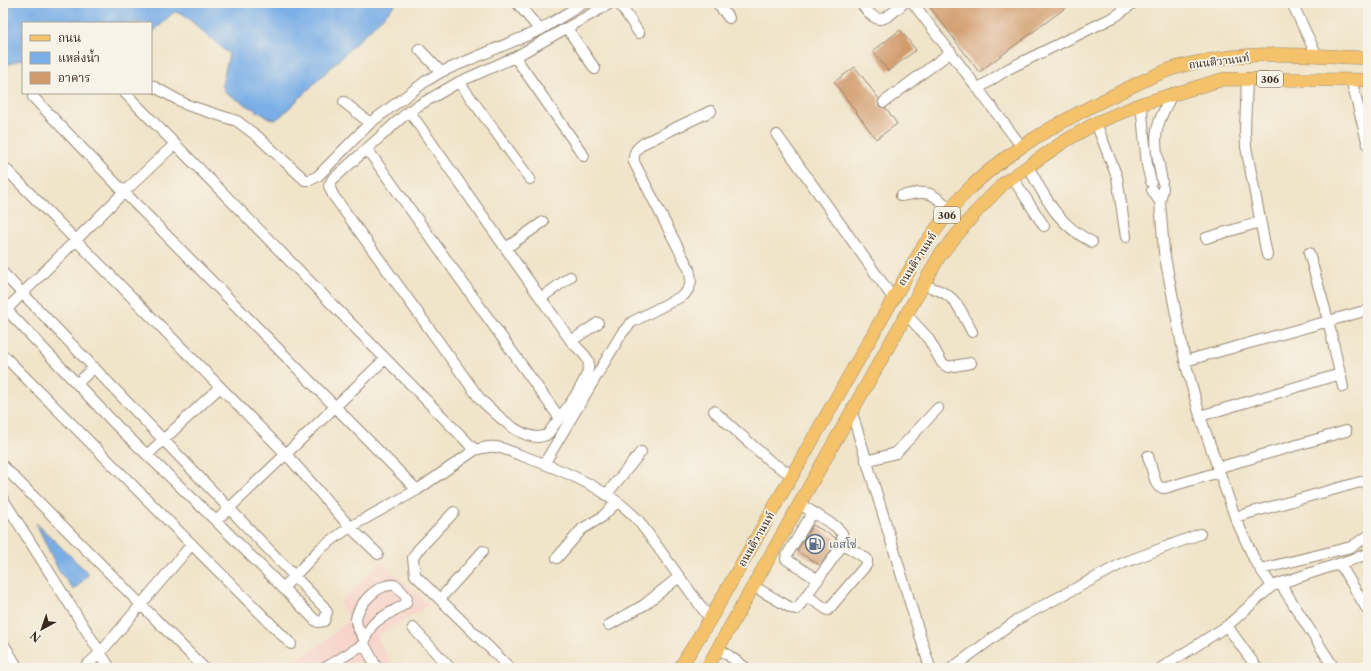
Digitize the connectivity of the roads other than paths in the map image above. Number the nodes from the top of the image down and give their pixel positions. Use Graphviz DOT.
graph roads {
  1 [pos="584,3"];
  2 [pos="611,3"];
  3 [pos="618,3"];
  4 [pos="717,3"];
  5 [pos="861,3"];
  6 [pos="904,3"];
  7 [pos="913,3"];
  8 [pos="1133,3"];
  9 [pos="1292,3"];
  10 [pos="518,4"];
  11 [pos="729,18"];
  12 [pos="567,28"];
  13 [pos="540,30"];
  14 [pos="639,33"];
  15 [pos="419,49"];
  16 [pos="951,52"];
  17 [pos="1316,56"];
  18 [pos="515,57"];
  19 [pos="1368,58"];
  20 [pos="595,68"];
  21 [pos="441,72"];
  22 [pos="1247,78"];
  23 [pos="1351,80"];
  24 [pos="1368,80"];
  25 [pos="459,82"];
  26 [pos="152,86"];
  27 [pos="979,88"];
  28 [pos="1173,93"];
  29 [pos="126,94"];
  30 [pos="33,97"];
  31 [pos="344,102"];
  32 [pos="884,102"];
  33 [pos="1141,104"];
  34 [pos="711,110"];
  35 [pos="409,111"];
  36 [pos="1096,123"];
  37 [pos="370,124"];
  38 [pos="777,135"];
  39 [pos="175,144"];
  40 [pos="1368,145"];
  41 [pos="1022,147"];
  42 [pos="367,149"];
  43 [pos="584,156"];
  44 [pos="1158,156"];
  45 [pos="1146,158"];
  46 [pos="3,166"];
  47 [pos="1028,166"];
  48 [pos="1012,177"];
  49 [pos="530,179"];
  50 [pos="124,192"];
  51 [pos="901,196"];
  52 [pos="1160,202"];
  53 [pos="951,210"];
  54 [pos="543,222"];
  55 [pos="1260,222"];
  56 [pos="1044,226"];
  57 [pos="1126,237"];
  58 [pos="1206,238"];
  59 [pos="76,240"];
  60 [pos="1092,242"];
  61 [pos="506,248"];
  62 [pos="1309,253"];
  63 [pos="1267,255"];
  64 [pos="3,273"];
  65 [pos="570,277"];
  66 [pos="923,285"];
  67 [pos="23,294"];
  68 [pos="541,298"];
  69 [pos="893,298"];
  70 [pos="4,309"];
  71 [pos="1368,310"];
  72 [pos="906,314"];
  73 [pos="1328,320"];
  74 [pos="598,323"];
  75 [pos="972,332"];
  76 [pos="571,341"];
  77 [pos="3,355"];
  78 [pos="385,359"];
  79 [pos="1185,361"];
  80 [pos="971,364"];
  81 [pos="94,367"];
  82 [pos="1340,374"];
  83 [pos="77,384"];
  84 [pos="220,387"];
  85 [pos="1343,387"];
  86 [pos="335,407"];
  87 [pos="938,408"];
  88 [pos="714,411"];
  89 [pos="852,413"];
  90 [pos="1200,416"];
  91 [pos="559,417"];
  92 [pos="1346,431"];
  93 [pos="163,438"];
  94 [pos="475,450"];
  95 [pos="641,452"];
  96 [pos="286,454"];
  97 [pos="147,455"];
  98 [pos="1148,456"];
  99 [pos="866,461"];
  100 [pos="544,464"];
  101 [pos="3,466"];
  102 [pos="1218,470"];
  103 [pos="792,475"];
  104 [pos="1364,481"];
  105 [pos="417,490"];
  106 [pos="606,495"];
  107 [pos="3,499"];
  108 [pos="617,502"];
  109 [pos="800,504"];
  110 [pos="230,508"];
  111 [pos="454,512"];
  112 [pos="813,512"];
  113 [pos="1235,517"];
  114 [pos="216,521"];
  115 [pos="350,527"];
  116 [pos="1200,534"];
  117 [pos="1368,536"];
  118 [pos="192,544"];
  119 [pos="843,544"];
  120 [pos="483,551"];
  121 [pos="378,554"];
  122 [pos="1368,554"];
  123 [pos="557,558"];
  124 [pos="1340,564"];
  125 [pos="1261,569"];
  126 [pos="294,576"];
  127 [pos="679,577"];
  128 [pos="818,580"];
  129 [pos="1276,584"];
  130 [pos="753,586"];
  131 [pos="283,588"];
  132 [pos="807,596"];
  133 [pos="440,599"];
  134 [pos="142,604"];
  135 [pos="1368,611"];
  136 [pos="710,619"];
  137 [pos="609,625"];
  138 [pos="1227,626"];
  139 [pos="413,628"];
  140 [pos="364,642"];
  141 [pos="3,643"];
  142 [pos="291,644"];
  143 [pos="718,648"];
  144 [pos="101,652"];
  145 [pos="18,668"];
  146 [pos="84,668"];
  147 [pos="110,668"];
  148 [pos="204,668"];
  149 [pos="325,668"];
  150 [pos="376,668"];
  151 [pos="450,668"];
  152 [pos="510,668"];
  153 [pos="680,668"];
  154 [pos="684,668"];
  155 [pos="707,668"];
  156 [pos="746,668"];
  157 [pos="930,668"];
  158 [pos="952,668"];
  159 [pos="1161,668"];
  160 [pos="1257,668"];
  161 [pos="1334,668"];
  1 -- 13 [label="street"];
  2 -- 12 [label="street"];
  3 -- 14 [label="street"];
  4 -- 11 [label="street"];
  5 -- 6 [label="street"];
  7 -- 16 [label="street"];
  8 -- 27 [label="street"];
  9 -- 17 [label="street"];
  10 -- 13 [label="street"];
  12 -- 18 [label="street"];
  12 -- 20 [label="street"];
  13 -- 21 [label="street"];
  15 -- 21 [label="street"];
  16 -- 27 [label="street"];
  16 -- 32 [label="street"];
  17 -- 19 [label="main road, ถนนติวานนท์ / 306"];
  17 -- 41 [label="main road, ถนนติวานนท์ / 306"];
  18 -- 25 [label="street"];
  18 -- 43 [label="street"];
  21 -- 37 [label="street"];
  22 -- 23 [label="main road, ถนนติวานนท์ / 306"];
  22 -- 28 [label="main road, ถนนติวานนท์ / 306"];
  22 -- 55 [label="street"];
  23 -- 24 [label="main road, ถนนติวานนท์ / 306"];
  23 -- 40 [label="street"];
  25 -- 35 [label="street"];
  25 -- 49 [label="street"];
  26 -- 37 [label="street"];
  27 -- 41 [label="street"];
  28 -- 33 [label="main road, ถนนติวานนท์ / 306"];
  28 -- 44 [label="street"];
  29 -- 39 [label="street"];
  30 -- 50 [label="street"];
  31 -- 37 [label="street"];
  33 -- 36 [label="main road, ถนนติวานนท์ / 306"];
  33 -- 45 [label="street"];
  34 -- 100 [label="street"];
  35 -- 42 [label="street"];
  35 -- 61 [label="street"];
  36 -- 47 [label="main road, ถนนติวานนท์ / 306"];
  36 -- 57 [label="street"];
  38 -- 69 [label="street"];
  39 -- 50 [label="street"];
  39 -- 78 [label="street"];
  41 -- 53 [label="main road, ถนนติวานนท์ / 306"];
  42 -- 91 [label="street"];
  42 -- 91 [label="street"];
  44 -- 45 [label="street"];
  44 -- 52 [label="street"];
  45 -- 52 [label="street"];
  46 -- 59 [label="street"];
  47 -- 48 [label="main road, ถนนติวานนท์ / 306"];
  47 -- 60 [label="street"];
  48 -- 56 [label="street"];
  48 -- 66 [label="main road, ถนนติวานนท์ / 306"];
  50 -- 59 [label="street"];
  50 -- 86 [label="street"];
  51 -- 53 [label="street"];
  52 -- 79 [label="street"];
  53 -- 69 [label="main road, ถนนติวานนท์ / 306"];
  54 -- 61 [label="street"];
  55 -- 58 [label="street"];
  55 -- 63 [label="street"];
  59 -- 67 [label="street"];
  59 -- 84 [label="street"];
  61 -- 68 [label="street"];
  62 -- 73 [label="street"];
  64 -- 67 [label="street"];
  65 -- 68 [label="street"];
  66 -- 72 [label="main road, ถนนติวานนท์ / 306"];
  66 -- 75 [label="street"];
  67 -- 70 [label="street"];
  67 -- 81 [label="street"];
  68 -- 76 [label="street"];
  69 -- 103 [label="main road, ถนนติวานนท์ / 306"];
  70 -- 83 [label="street"];
  71 -- 73 [label="street"];
  72 -- 80 [label="street"];
  72 -- 89 [label="main road, ถนนติวานนท์ / 306"];
  73 -- 79 [label="street"];
  73 -- 82 [label="street"];
  74 -- 76 [label="street"];
  76 -- 91 [label="street"];
  77 -- 118 [label="street"];
  78 -- 86 [label="street"];
  78 -- 94 [label="street"];
  79 -- 90 [label="street"];
  81 -- 83 [label="street"];
  81 -- 93 [label="street"];
  82 -- 85 [label="street"];
  82 -- 90 [label="street"];
  83 -- 97 [label="street"];
  84 -- 93 [label="street"];
  84 -- 96 [label="street"];
  86 -- 96 [label="street"];
  86 -- 105 [label="street"];
  87 -- 99 [label="street"];
  88 -- 103 [label="street"];
  89 -- 99 [label="street"];
  89 -- 109 [label="main road, ถนนติวานนท์ / 306"];
  90 -- 102 [label="street"];
  92 -- 102 [label="street"];
  93 -- 97 [label="street"];
  93 -- 110 [label="street"];
  94 -- 100 [label="street"];
  94 -- 105 [label="street"];
  95 -- 106 [label="street"];
  96 -- 110 [label="street"];
  96 -- 115 [label="street"];
  97 -- 114 [label="street"];
  98 -- 102 [label="street"];
  99 -- 157 [label="street"];
  100 -- 106 [label="street"];
  101 -- 134 [label="street"];
  102 -- 113 [label="street"];
  103 -- 136 [label="main road, ถนนติวานนท์ / 306"];
  104 -- 113 [label="street"];
  105 -- 115 [label="street"];
  106 -- 108 [label="street"];
  107 -- 144 [label="street"];
  108 -- 123 [label="street"];
  108 -- 127 [label="street"];
  109 -- 112 [label="street"];
  109 -- 130 [label="main road, ถนนติวานนท์ / 306"];
  110 -- 114 [label="street"];
  110 -- 126 [label="street"];
  111 -- 133 [label="street"];
  112 -- 119 [label="street"];
  112 -- 128 [label="street"];
  113 -- 125 [label="street"];
  114 -- 131 [label="street"];
  115 -- 121 [label="street"];
  115 -- 126 [label="street"];
  116 -- 158 [label="street"];
  117 -- 125 [label="street"];
  118 -- 134 [label="street"];
  118 -- 142 [label="street"];
  119 -- 128 [label="street"];
  119 -- 132 [label="street"];
  120 -- 133 [label="street"];
  122 -- 124 [label="street"];
  124 -- 129 [label="street"];
  124 -- 135 [label="street"];
  125 -- 129 [label="street"];
  126 -- 131 [label="street"];
  126 -- 131 [label="street"];
  127 -- 136 [label="street"];
  127 -- 137 [label="street"];
  128 -- 132 [label="street"];
  129 -- 138 [label="street"];
  129 -- 161 [label="street"];
  130 -- 132 [label="street"];
  130 -- 143 [label="main road, ถนนติวานนท์ / 306"];
  133 -- 152 [label="street"];
  134 -- 144 [label="street"];
  134 -- 148 [label="street"];
  136 -- 153 [label="main road, ถนนติวานนท์ / 306"];
  136 -- 154 [label="main road, 306"];
  138 -- 159 [label="street"];
  138 -- 160 [label="street"];
  139 -- 151 [label="street"];
  140 -- 140 [label="street"];
  140 -- 149 [label="street"];
  140 -- 150 [label="street"];
  141 -- 145 [label="street"];
  143 -- 155 [label="main road, ถนนติวานนท์ / 306"];
  143 -- 156 [label="street"];
  144 -- 146 [label="street"];
  144 -- 147 [label="street"];
}
